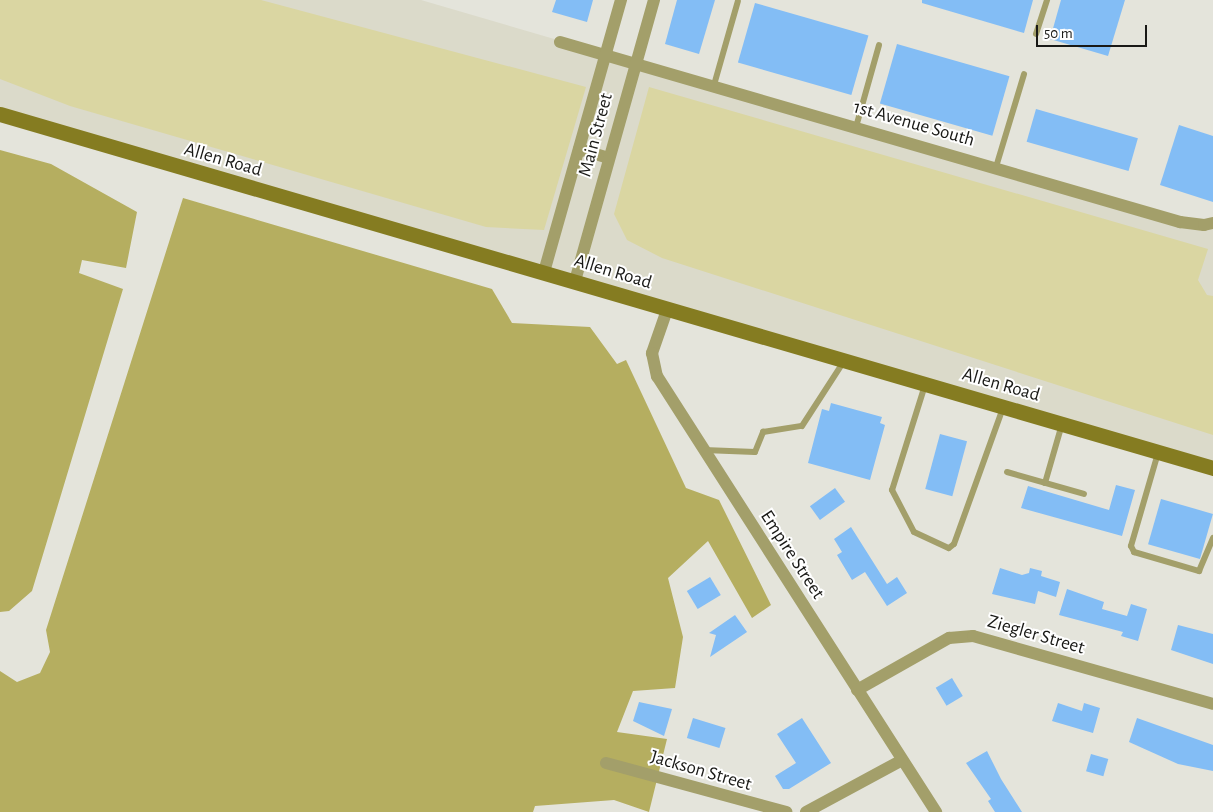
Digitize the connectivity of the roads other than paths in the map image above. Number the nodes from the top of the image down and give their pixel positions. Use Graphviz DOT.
graph roads {
  1 [pos="621,0"];
  2 [pos="654,0"];
  3 [pos="1047,0"];
  4 [pos="738,1"];
  5 [pos="1036,34"];
  6 [pos="560,42"];
  7 [pos="879,46"];
  8 [pos="605,55"];
  9 [pos="636,62"];
  10 [pos="1024,74"];
  11 [pos="714,85"];
  12 [pos="0,114"];
  13 [pos="856,127"];
  14 [pos="579,149"];
  15 [pos="609,158"];
  16 [pos="996,168"];
  17 [pos="1213,223"];
  18 [pos="544,272"];
  19 [pos="575,281"];
  20 [pos="667,310"];
  21 [pos="844,361"];
  22 [pos="926,384"];
  23 [pos="1004,407"];
  24 [pos="1062,424"];
  25 [pos="703,450"];
  26 [pos="1159,452"];
  27 [pos="1213,468"];
  28 [pos="1007,472"];
  29 [pos="1045,483"];
  30 [pos="1084,494"];
  31 [pos="1213,538"];
  32 [pos="857,690"];
  33 [pos="1213,704"];
  34 [pos="902,760"];
  35 [pos="606,763"];
  36 [pos="786,812"];
  37 [pos="806,812"];
  38 [pos="936,812"];
  1 -- 8 [label="street, Main Street"];
  2 -- 9 [label="street, Main Street"];
  3 -- 5 [label="lane"];
  4 -- 11 [label="lane"];
  6 -- 8 [label="street, 1st Avenue South"];
  7 -- 13 [label="lane"];
  8 -- 9 [label="street, 1st Avenue South"];
  8 -- 14 [label="street, Main Street"];
  9 -- 11 [label="street, 1st Avenue South"];
  9 -- 15 [label="street, Main Street"];
  10 -- 16 [label="lane"];
  11 -- 13 [label="street, 1st Avenue South"];
  12 -- 18 [label="main road, Allen Road"];
  13 -- 16 [label="street, 1st Avenue South"];
  14 -- 15 [label="street"];
  14 -- 18 [label="street, Main Street"];
  15 -- 19 [label="street, Main Street"];
  16 -- 17 [label="street, 1st Avenue South"];
  18 -- 19 [label="main road, Allen Road"];
  19 -- 20 [label="main road, Allen Road"];
  20 -- 21 [label="main road, Allen Road"];
  20 -- 25 [label="street, Empire Street"];
  21 -- 22 [label="main road, Allen Road"];
  21 -- 25 [label="lane"];
  22 -- 23 [label="main road, Allen Road"];
  22 -- 23 [label="lane"];
  23 -- 24 [label="main road, Allen Road"];
  24 -- 26 [label="main road, Allen Road"];
  24 -- 29 [label="lane"];
  25 -- 32 [label="street, Empire Street"];
  26 -- 27 [label="main road, Allen Road"];
  26 -- 31 [label="lane"];
  28 -- 29 [label="lane"];
  29 -- 30 [label="lane"];
  32 -- 33 [label="street, Ziegler Street"];
  32 -- 34 [label="street, Empire Street"];
  34 -- 37 [label="street"];
  34 -- 38 [label="street, Empire Street"];
  35 -- 36 [label="street, Jackson Street"];
}
